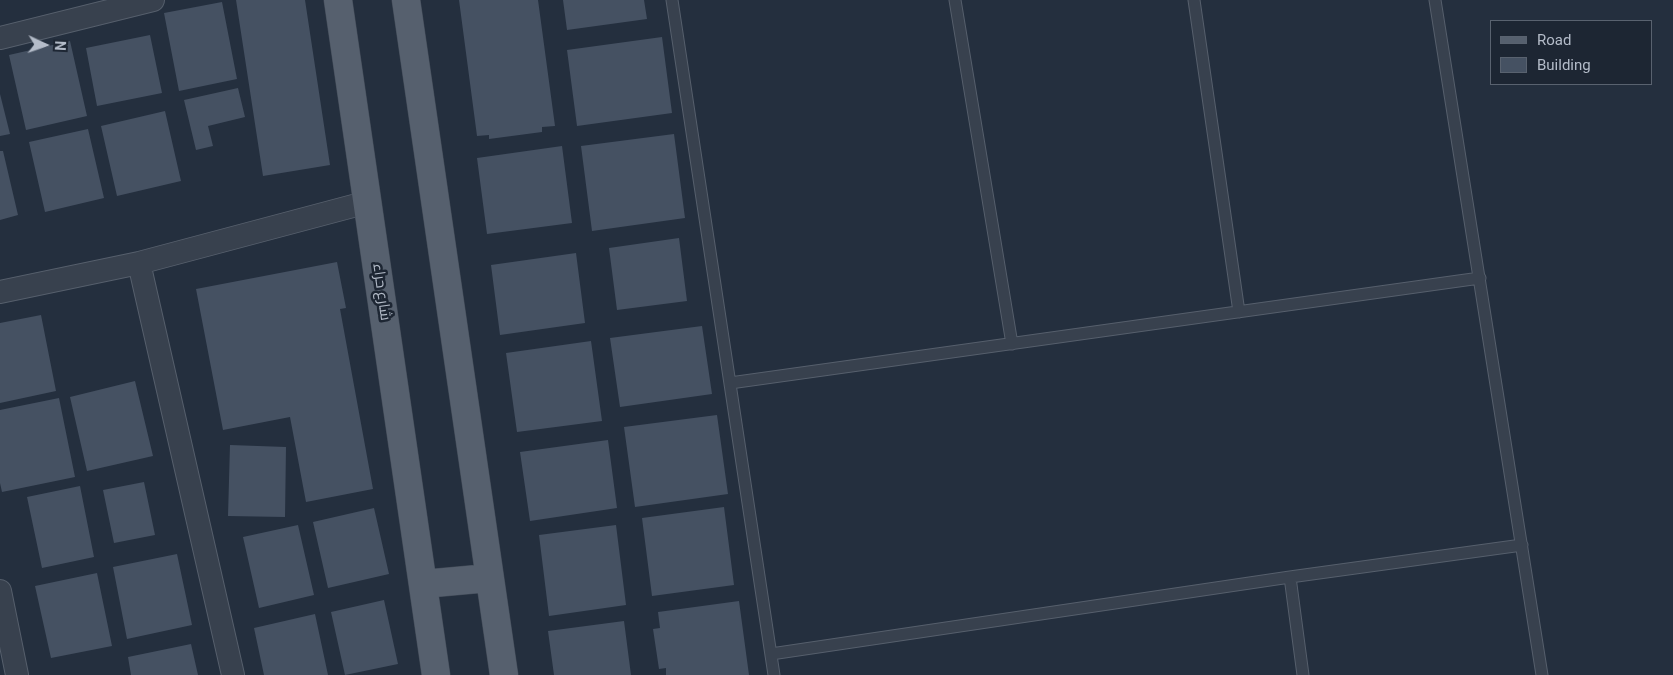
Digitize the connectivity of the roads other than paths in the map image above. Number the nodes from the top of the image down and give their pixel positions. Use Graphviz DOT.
graph roads {
  1 [pos="153,0"];
  2 [pos="338,0"];
  3 [pos="406,0"];
  4 [pos="672,0"];
  5 [pos="955,0"];
  6 [pos="1194,0"];
  7 [pos="1435,0"];
  8 [pos="121,4"];
  9 [pos="0,38"];
  10 [pos="368,202"];
  11 [pos="139,263"];
  12 [pos="1480,278"];
  13 [pos="0,292"];
  14 [pos="1239,312"];
  15 [pos="1012,344"];
  16 [pos="730,384"];
  17 [pos="1522,545"];
  18 [pos="1290,577"];
  19 [pos="489,578"];
  20 [pos="423,584"];
  21 [pos="0,591"];
  22 [pos="770,654"];
  23 [pos="17,675"];
  24 [pos="234,675"];
  25 [pos="436,675"];
  26 [pos="504,675"];
  27 [pos="774,675"];
  28 [pos="1302,675"];
  29 [pos="1542,675"];
  1 -- 8 [label="street"];
  2 -- 10 [label="main road, شارع حراء"];
  3 -- 19 [label="main road"];
  4 -- 16 [label="lane"];
  5 -- 15 [label="lane"];
  6 -- 14 [label="lane"];
  7 -- 12 [label="lane"];
  8 -- 9 [label="street"];
  10 -- 11 [label="street"];
  10 -- 20 [label="main road, شارع حراء"];
  11 -- 13 [label="street"];
  11 -- 24 [label="street"];
  12 -- 14 [label="lane"];
  12 -- 17 [label="lane"];
  14 -- 15 [label="lane"];
  15 -- 16 [label="lane"];
  16 -- 22 [label="lane"];
  17 -- 18 [label="lane"];
  17 -- 29 [label="lane"];
  18 -- 22 [label="lane"];
  18 -- 28 [label="lane"];
  19 -- 20 [label="main road"];
  19 -- 26 [label="main road"];
  20 -- 25 [label="main road, شارع حراء"];
  21 -- 23 [label="street"];
  22 -- 27 [label="lane"];
}
